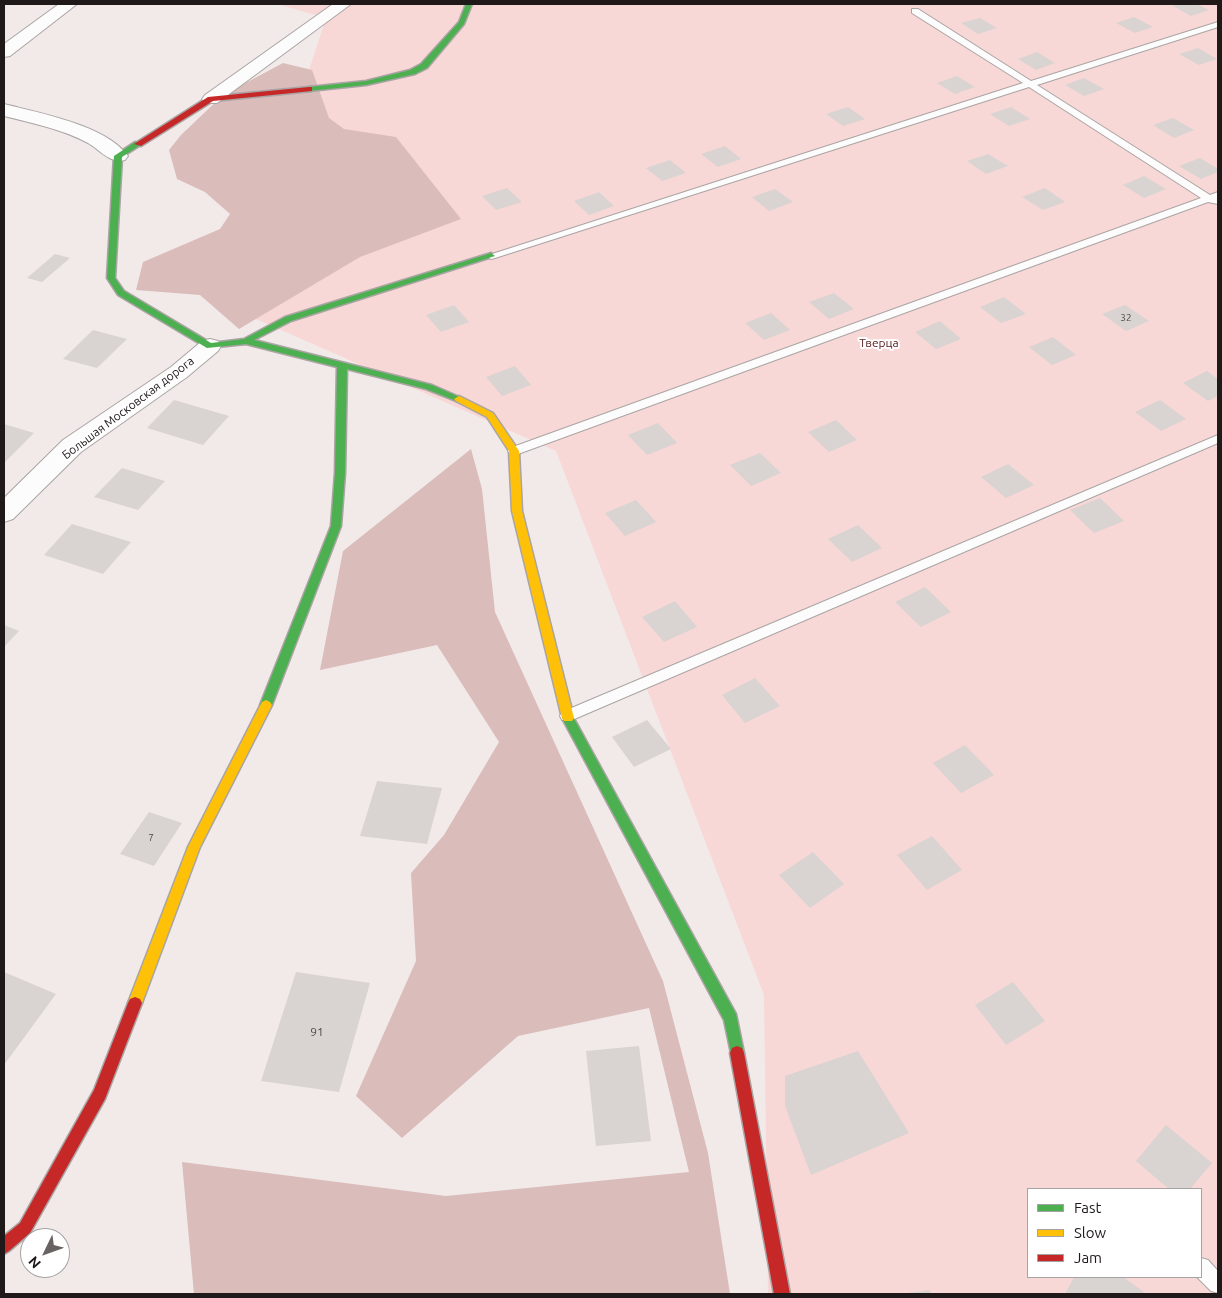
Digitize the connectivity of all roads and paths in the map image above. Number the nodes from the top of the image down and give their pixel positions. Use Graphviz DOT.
graph roads {
  1 [pos="69,4"];
  2 [pos="343,4"];
  3 [pos="469,4"];
  4 [pos="915,11"];
  5 [pos="1218,24"];
  6 [pos="4,52"];
  7 [pos="1032,86"];
  8 [pos="211,99"];
  9 [pos="4,110"];
  10 [pos="118,156"];
  11 [pos="1215,199"];
  12 [pos="491,256"];
  13 [pos="246,341"];
  14 [pos="210,346"];
  15 [pos="342,366"];
  16 [pos="1218,440"];
  17 [pos="514,451"];
  18 [pos="4,513"];
  19 [pos="567,716"];
  20 [pos="4,1246"];
  21 [pos="1202,1268"];
  22 [pos="1218,1284"];
  23 [pos="782,1294"];
  1 -- 6 [label="street"];
  2 -- 8 [label="street"];
  3 -- 8 [label="street"];
  4 -- 7 [label="lane"];
  5 -- 7 [label="lane"];
  7 -- 11 [label="lane"];
  7 -- 12 [label="lane"];
  8 -- 10 [label="street"];
  9 -- 10 [label="street"];
  10 -- 14 [label="street"];
  11 -- 17 [label="lane"];
  12 -- 13 [label="street"];
  13 -- 14 [label="street"];
  13 -- 15 [label="street"];
  14 -- 18 [label="street, Большая Московская дорога"];
  15 -- 17 [label="street"];
  15 -- 20 [label="street"];
  16 -- 19 [label="lane"];
  17 -- 19 [label="street"];
  19 -- 23 [label="street"];
  21 -- 22 [label="lane"];
}
